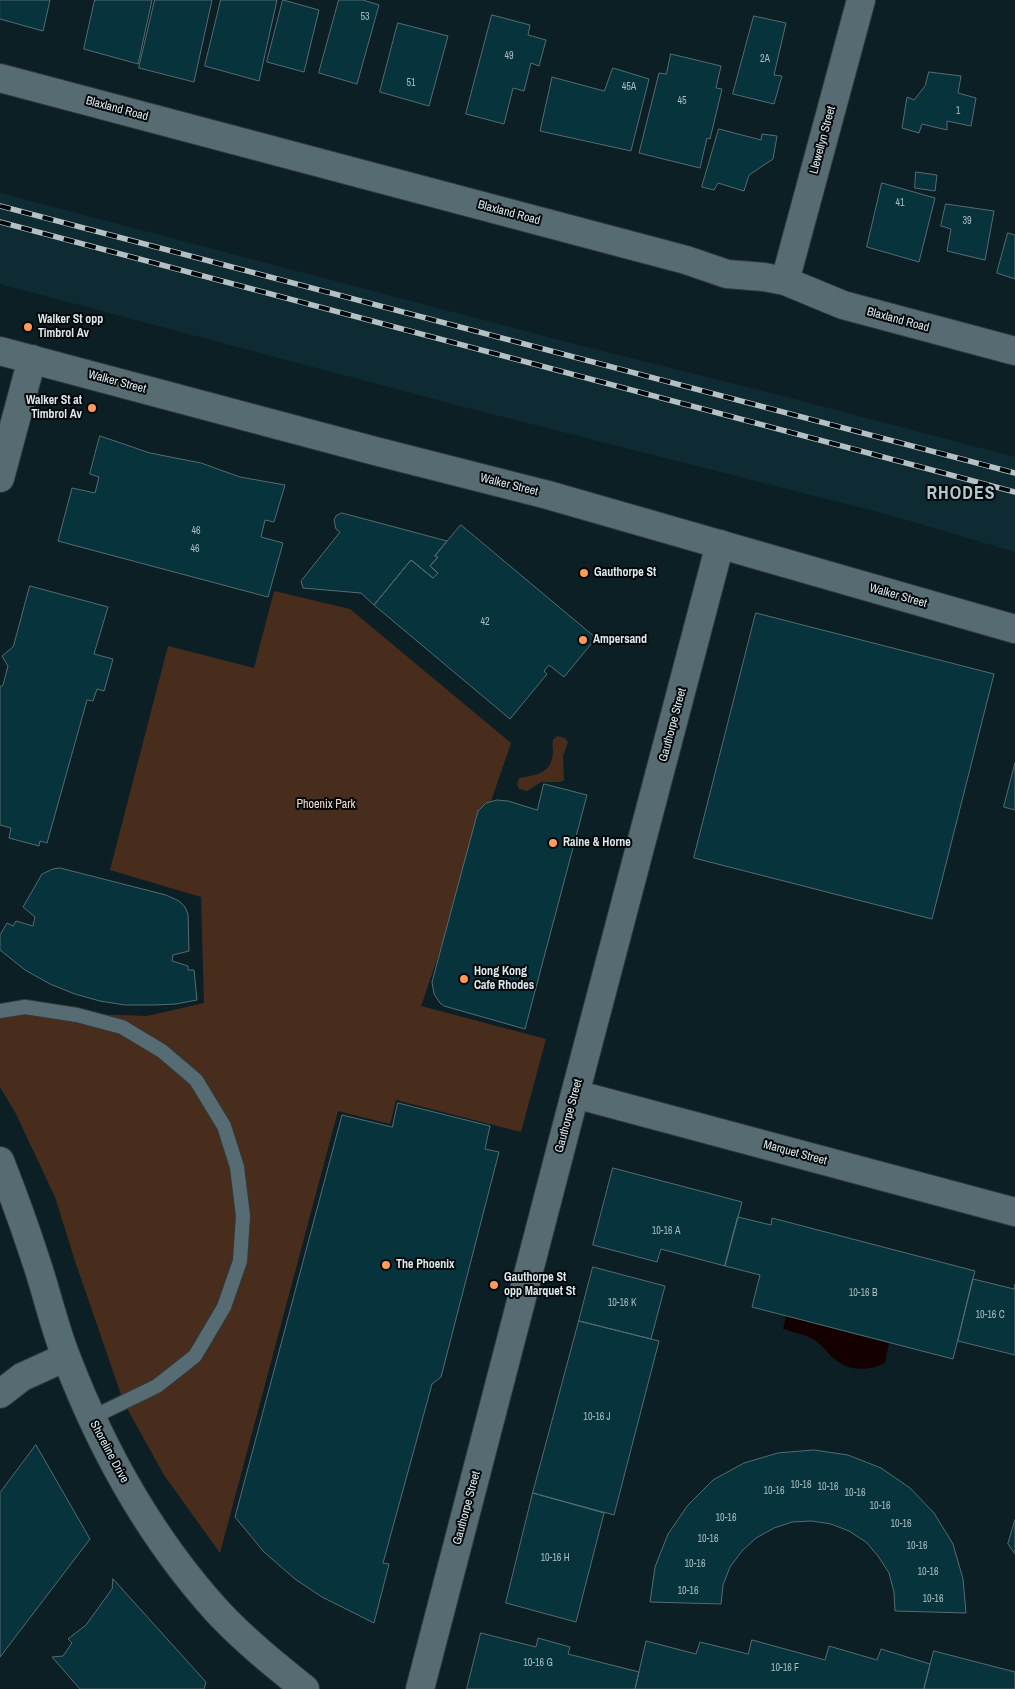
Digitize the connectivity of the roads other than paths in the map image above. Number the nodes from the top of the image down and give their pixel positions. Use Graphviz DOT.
graph roads {
  1 [pos="860,0"];
  2 [pos="0,78"];
  3 [pos="785,281"];
  4 [pos="1015,350"];
  5 [pos="0,351"];
  6 [pos="32,359"];
  7 [pos="0,478"];
  8 [pos="720,544"];
  9 [pos="1015,629"];
  10 [pos="0,1011"];
  11 [pos="575,1094"];
  12 [pos="0,1161"];
  13 [pos="1015,1212"];
  14 [pos="66,1357"];
  15 [pos="0,1394"];
  16 [pos="91,1418"];
  17 [pos="305,1689"];
  18 [pos="420,1689"];
  1 -- 3 [label="street, Llewellyn Street"];
  2 -- 3 [label="street, Blaxland Road"];
  3 -- 4 [label="street, Blaxland Road"];
  5 -- 6 [label="street, Walker Street"];
  6 -- 7 [label="street"];
  6 -- 8 [label="street, Walker Street"];
  8 -- 9 [label="street, Walker Street"];
  8 -- 11 [label="street, Gauthorpe Street"];
  10 -- 16 [label="lane"];
  11 -- 13 [label="street, Marquet Street"];
  11 -- 18 [label="street, Gauthorpe Street"];
  12 -- 14 [label="street, Shoreline Drive"];
  14 -- 15 [label="street"];
  14 -- 16 [label="street, Shoreline Drive"];
  16 -- 17 [label="street, Shoreline Drive"];
}
